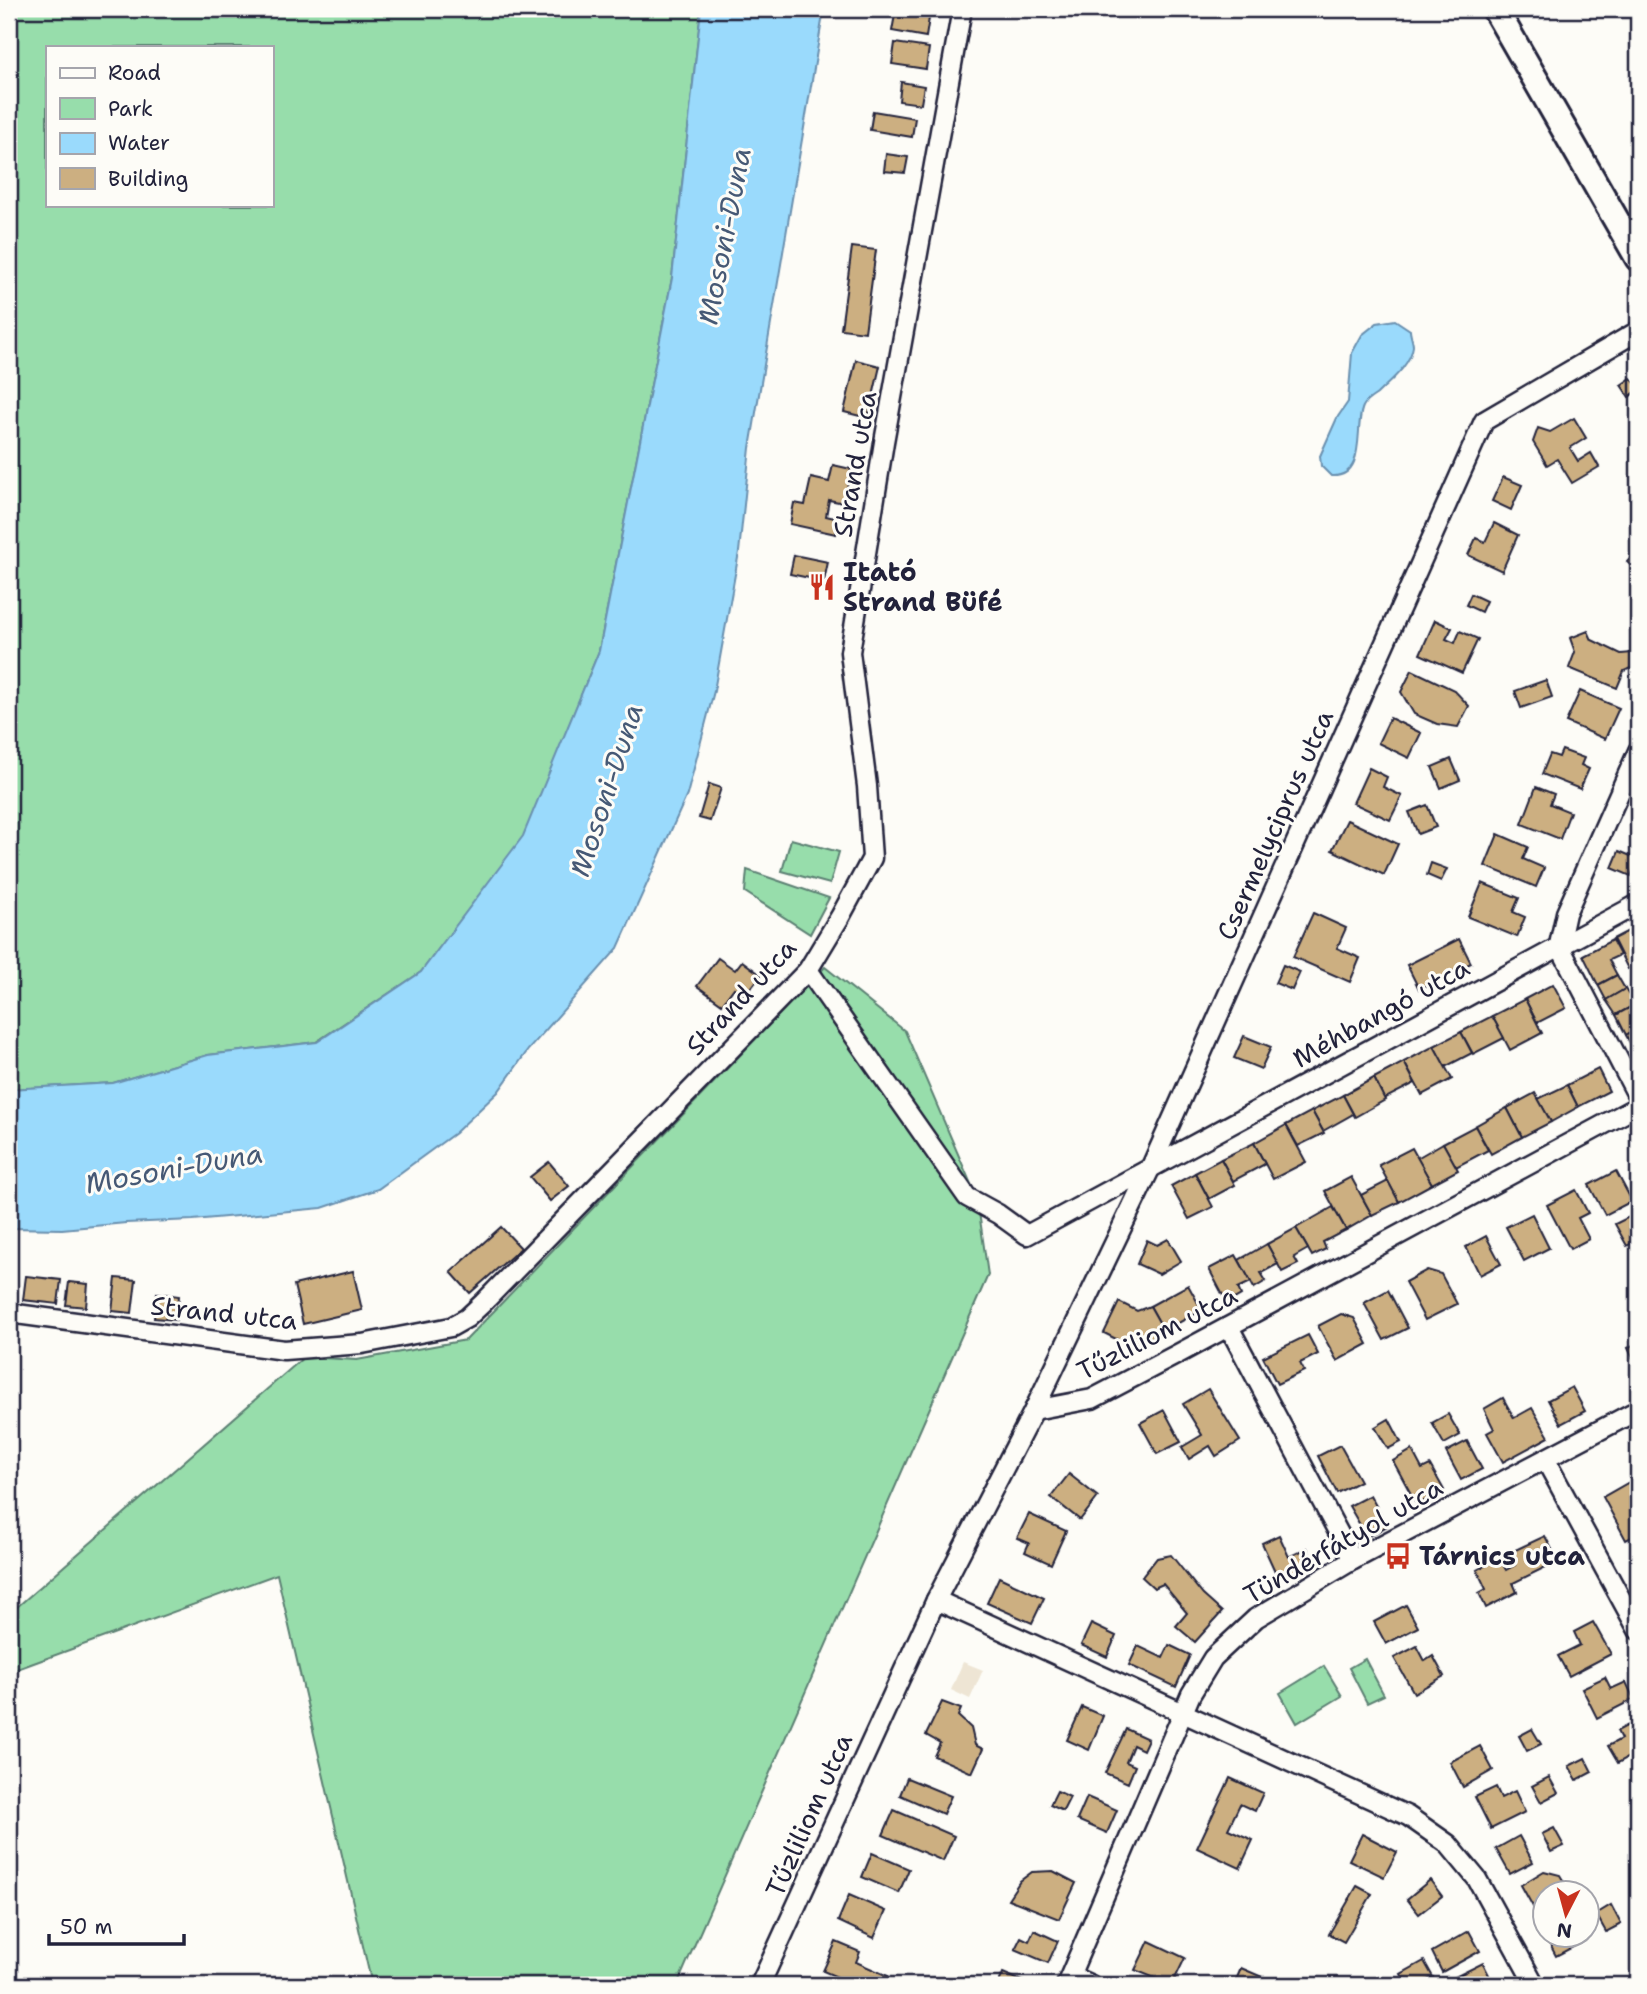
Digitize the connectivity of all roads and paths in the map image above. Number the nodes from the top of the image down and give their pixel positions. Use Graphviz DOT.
graph roads {
  1 [pos="961,9"];
  2 [pos="1495,9"];
  3 [pos="1638,258"];
  4 [pos="1638,331"];
  5 [pos="1638,751"];
  6 [pos="1638,904"];
  7 [pos="1559,946"];
  8 [pos="808,970"];
  9 [pos="1638,1097"];
  10 [pos="1638,1106"];
  11 [pos="1150,1169"];
  12 [pos="9,1313"];
  13 [pos="1229,1327"];
  14 [pos="1034,1410"];
  15 [pos="1638,1410"];
  16 [pos="1546,1461"];
  17 [pos="1353,1560"];
  18 [pos="936,1600"];
  19 [pos="1638,1630"];
  20 [pos="1182,1714"];
  21 [pos="1068,1980"];
  22 [pos="761,1985"];
  23 [pos="1091,1985"];
  24 [pos="1535,1985"];
  1 -- 8 [label="street, Strand utca"];
  2 -- 3 [label="street"];
  4 -- 11 [label="street, Csermelyciprus utca"];
  5 -- 7 [label="street"];
  6 -- 7 [label="street, Méhbangó utca"];
  7 -- 9 [label="street"];
  7 -- 11 [label="street, Méhbangó utca"];
  8 -- 11 [label="street, Méhbangó utca"];
  8 -- 12 [label="street, Strand utca"];
  10 -- 13 [label="street, Tűzliliom utca"];
  11 -- 14 [label="street, Csermelyciprus utca"];
  13 -- 14 [label="street, Tűzliliom utca"];
  13 -- 17 [label="street"];
  14 -- 18 [label="street, Tűzliliom utca"];
  15 -- 16 [label="street, Tündérfátyol utca"];
  16 -- 17 [label="street, Tündérfátyol utca"];
  16 -- 19 [label="street"];
  17 -- 20 [label="street, Tündérfátyol utca"];
  18 -- 20 [label="street"];
  18 -- 22 [label="street, Tűzliliom utca"];
  20 -- 21 [label="street, Tündérfátyol utca"];
  20 -- 24 [label="street"];
  21 -- 23 [label="street"];
}
